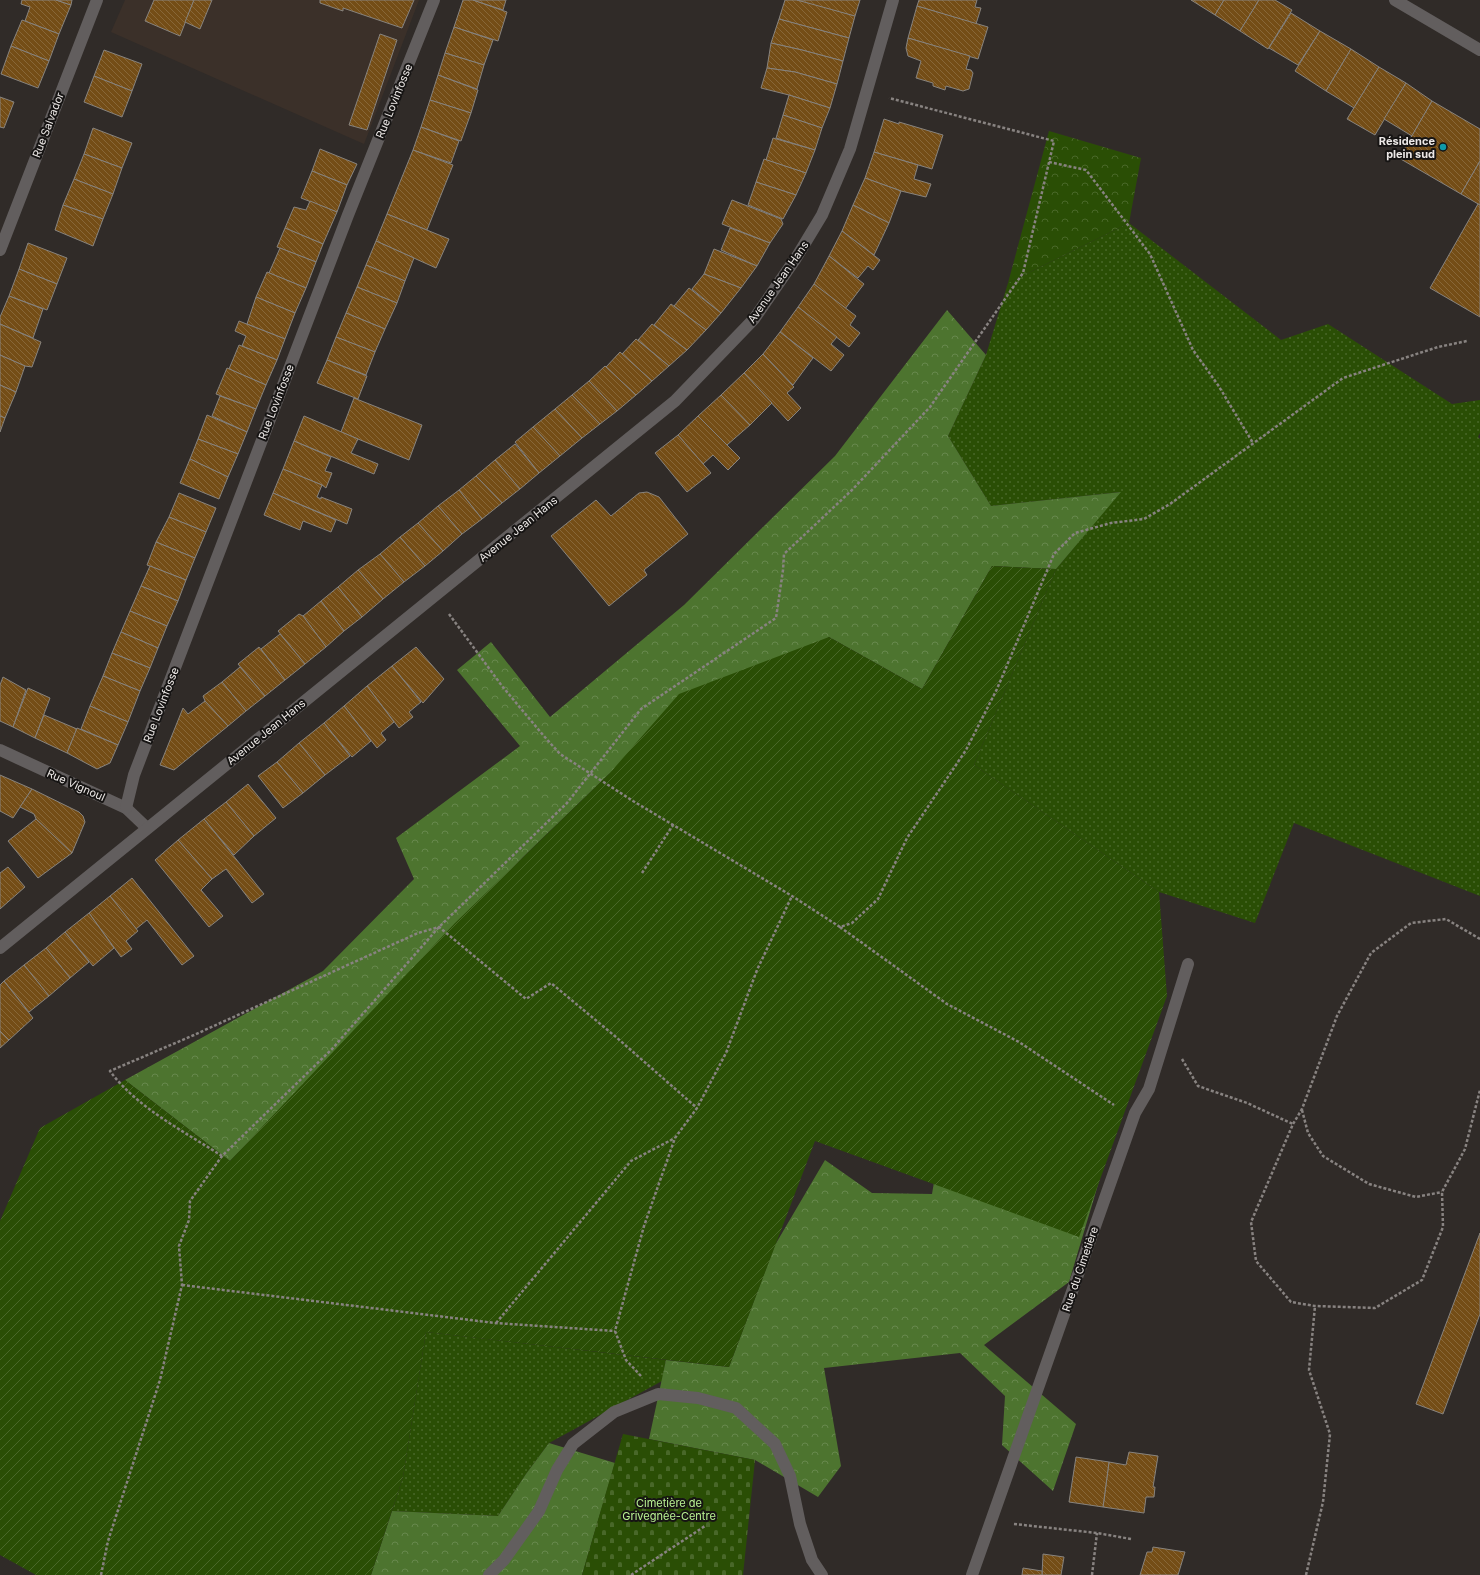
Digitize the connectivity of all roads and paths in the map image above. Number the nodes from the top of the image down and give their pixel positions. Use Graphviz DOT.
graph roads {
  1 [pos="97,0"];
  2 [pos="434,0"];
  3 [pos="893,0"];
  4 [pos="1395,0"];
  5 [pos="1480,50"];
  6 [pos="867,92"];
  7 [pos="1049,162"];
  8 [pos="0,250"];
  9 [pos="1468,341"];
  10 [pos="1253,443"];
  11 [pos="436,596"];
  12 [pos="0,750"];
  13 [pos="590,774"];
  14 [pos="126,808"];
  15 [pos="673,825"];
  16 [pos="147,828"];
  17 [pos="642,874"];
  18 [pos="792,896"];
  19 [pos="439,927"];
  20 [pos="840,927"];
  21 [pos="1480,939"];
  22 [pos="0,948"];
  23 [pos="1188,964"];
  24 [pos="1162,1046"];
  25 [pos="1480,1090"];
  26 [pos="697,1108"];
  27 [pos="1302,1109"];
  28 [pos="1135,1113"];
  29 [pos="1293,1124"];
  30 [pos="675,1138"];
  31 [pos="222,1156"];
  32 [pos="1442,1192"];
  33 [pos="182,1285"];
  34 [pos="1315,1306"];
  35 [pos="496,1323"];
  36 [pos="615,1330"];
  37 [pos="658,1394"];
  38 [pos="991,1522"];
  39 [pos="705,1526"];
  40 [pos="1097,1533"];
  41 [pos="1131,1539"];
  42 [pos="101,1575"];
  43 [pos="489,1575"];
  44 [pos="631,1575"];
  45 [pos="822,1575"];
  46 [pos="972,1575"];
  47 [pos="1092,1575"];
  48 [pos="1306,1575"];
  1 -- 8 [label="street, Rue Salvador"];
  2 -- 14 [label="street, Rue Lovinfosse"];
  3 -- 6 [label="street, Avenue Jean Hans"];
  4 -- 5 [label="street"];
  6 -- 7 [label="path"];
  6 -- 11 [label="street, Avenue Jean Hans"];
  7 -- 10 [label="path"];
  7 -- 13 [label="path"];
  9 -- 10 [label="path"];
  10 -- 20 [label="path"];
  11 -- 13 [label="path"];
  11 -- 16 [label="street, Avenue Jean Hans"];
  12 -- 14 [label="street, Rue Vignoul"];
  13 -- 15 [label="path"];
  13 -- 19 [label="path"];
  14 -- 16 [label="street, Rue Vignoul"];
  15 -- 17 [label="path"];
  15 -- 18 [label="path"];
  16 -- 22 [label="street, Avenue Jean Hans"];
  18 -- 20 [label="path"];
  18 -- 26 [label="path"];
  19 -- 26 [label="path"];
  19 -- 31 [label="path"];
  19 -- 31 [label="path"];
  20 -- 28 [label="path"];
  21 -- 27 [label="path"];
  23 -- 24 [label="street, Rue du Cimetière"];
  24 -- 28 [label="street, Rue du Cimetière"];
  24 -- 29 [label="path"];
  25 -- 32 [label="path"];
  26 -- 30 [label="path"];
  27 -- 29 [label="path"];
  27 -- 32 [label="path"];
  28 -- 38 [label="street, Rue du Cimetière"];
  29 -- 34 [label="path"];
  30 -- 35 [label="path"];
  30 -- 36 [label="path"];
  31 -- 33 [label="path"];
  32 -- 34 [label="path"];
  33 -- 35 [label="path"];
  33 -- 42 [label="path"];
  34 -- 48 [label="path"];
  35 -- 36 [label="path"];
  36 -- 37 [label="path"];
  37 -- 43 [label="street"];
  37 -- 45 [label="street"];
  38 -- 40 [label="path"];
  38 -- 46 [label="street, Rue du Cimetière"];
  39 -- 44 [label="path"];
  40 -- 41 [label="path"];
  40 -- 47 [label="path"];
}
